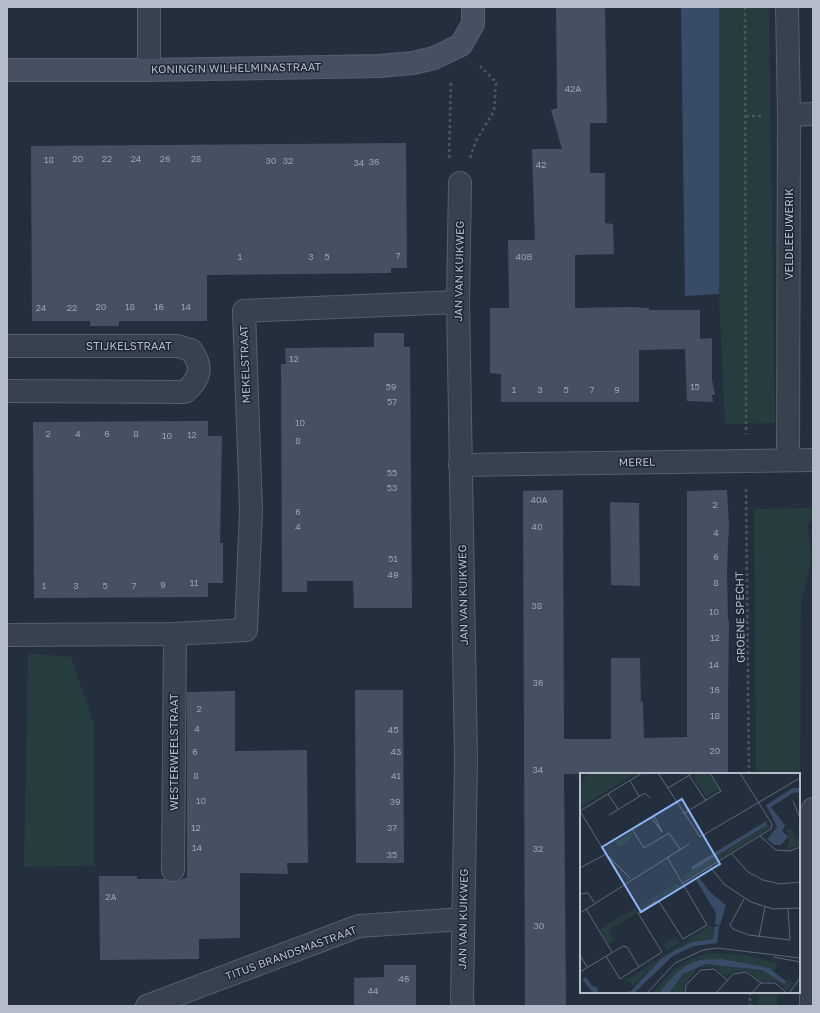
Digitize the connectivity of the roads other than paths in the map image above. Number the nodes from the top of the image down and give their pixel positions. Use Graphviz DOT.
graph roads {
  1 [pos="149,7"];
  2 [pos="473,7"];
  3 [pos="787,7"];
  4 [pos="7,70"];
  5 [pos="149,70"];
  6 [pos="813,114"];
  7 [pos="789,115"];
  8 [pos="460,183"];
  9 [pos="458,302"];
  10 [pos="7,346"];
  11 [pos="7,391"];
  12 [pos="788,460"];
  13 [pos="813,460"];
  14 [pos="460,465"];
  15 [pos="175,634"];
  16 [pos="7,635"];
  17 [pos="813,809"];
  18 [pos="173,870"];
  19 [pos="463,919"];
  20 [pos="147,1006"];
  21 [pos="463,1006"];
  22 [pos="811,1006"];
  1 -- 5 [label="street"];
  2 -- 5 [label="street, KONINGIN WILHELMINASTRAAT"];
  3 -- 7 [label="street, VELDLEEUWERIK"];
  4 -- 5 [label="street, KONINGIN WILHELMINASTRAAT"];
  6 -- 7 [label="street"];
  7 -- 12 [label="street, VELDLEEUWERIK"];
  8 -- 9 [label="street, JAN VAN KUIKWEG"];
  9 -- 14 [label="street, JAN VAN KUIKWEG"];
  9 -- 15 [label="street, MEKELSTRAAT"];
  10 -- 11 [label="street, STIJKELSTRAAT"];
  12 -- 13 [label="street, MEREL"];
  12 -- 14 [label="street, MEREL"];
  14 -- 19 [label="street, JAN VAN KUIKWEG"];
  15 -- 16 [label="street"];
  15 -- 18 [label="street, WESTERWEELSTRAAT"];
  17 -- 22 [label="street"];
  19 -- 20 [label="street, TITUS BRANDSMASTRAAT"];
  19 -- 21 [label="street, JAN VAN KUIKWEG"];
}
